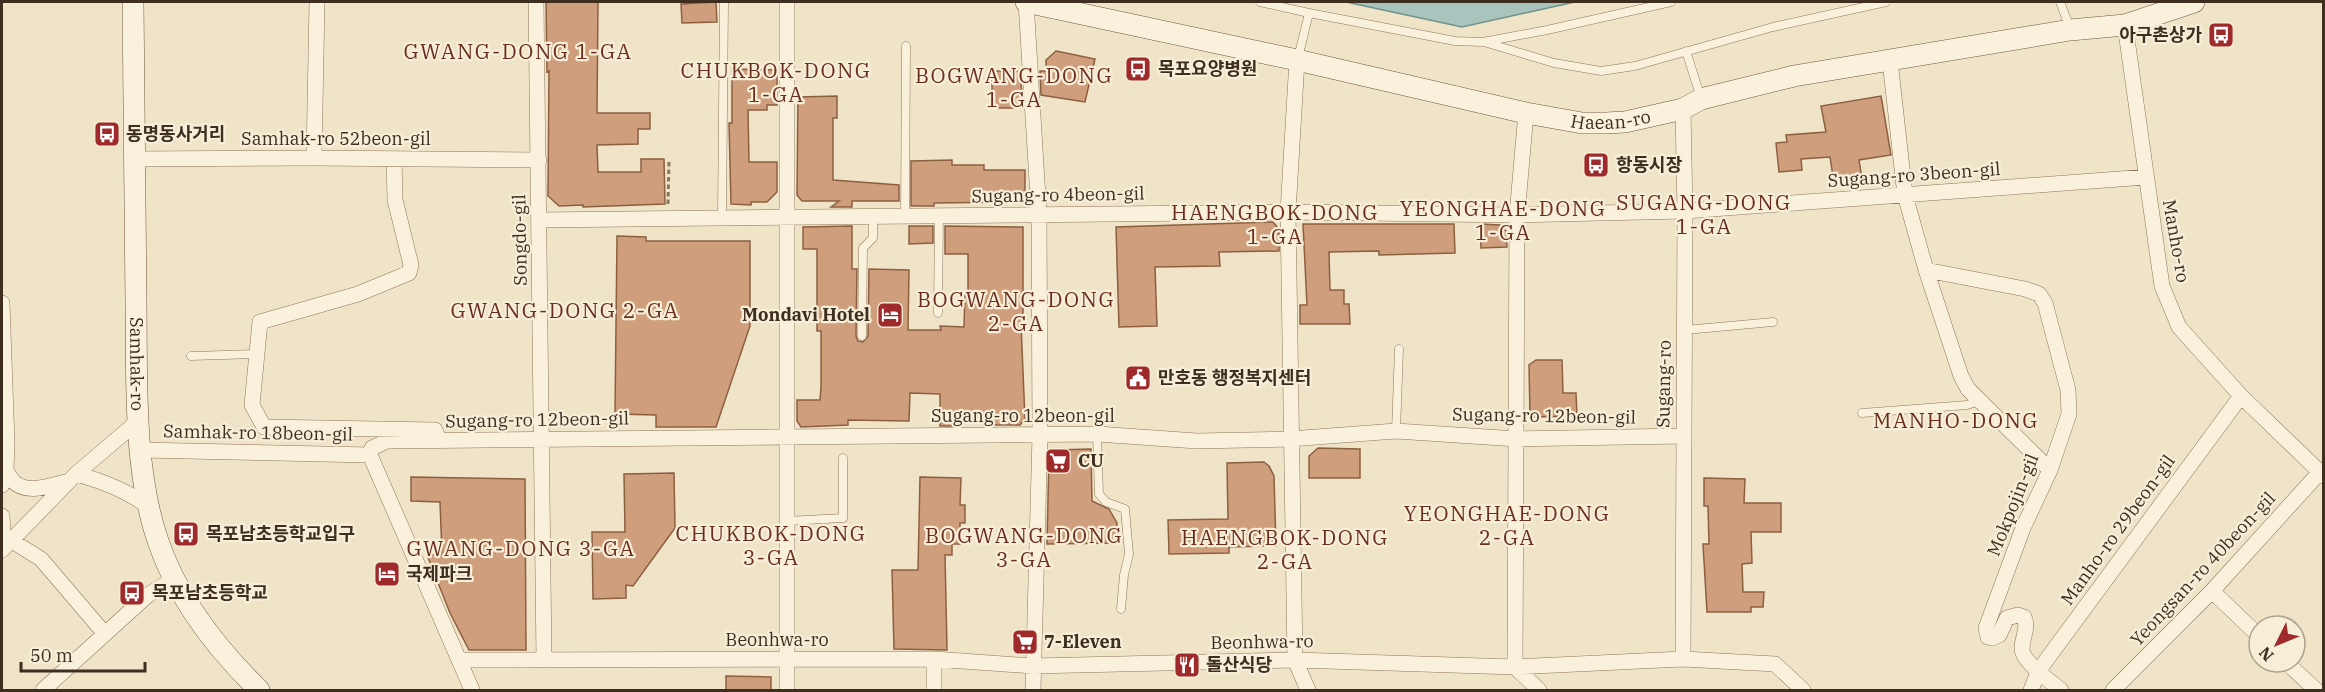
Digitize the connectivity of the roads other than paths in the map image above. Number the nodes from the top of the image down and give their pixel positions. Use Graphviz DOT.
graph roads {
  1 [pos="133,2"];
  2 [pos="317,2"];
  3 [pos="536,2"];
  4 [pos="724,2"];
  5 [pos="787,2"];
  6 [pos="1026,2"];
  7 [pos="1260,2"];
  8 [pos="1671,2"];
  9 [pos="1886,2"];
  10 [pos="2060,2"];
  11 [pos="2194,2"];
  12 [pos="1309,13"];
  13 [pos="2125,25"];
  14 [pos="2070,30"];
  15 [pos="1482,42"];
  16 [pos="906,46"];
  17 [pos="1686,51"];
  18 [pos="1297,60"];
  19 [pos="1890,61"];
  20 [pos="1692,104"];
  21 [pos="1526,113"];
  22 [pos="314,158"];
  23 [pos="134,159"];
  24 [pos="394,159"];
  25 [pos="539,160"];
  26 [pos="2146,177"];
  27 [pos="1905,195"];
  28 [pos="1685,211"];
  29 [pos="1288,212"];
  30 [pos="1039,214"];
  31 [pos="939,215"];
  32 [pos="1517,215"];
  33 [pos="873,216"];
  34 [pos="905,216"];
  35 [pos="786,217"];
  36 [pos="722,218"];
  37 [pos="539,220"];
  38 [pos="1926,270"];
  39 [pos="2,303"];
  40 [pos="938,313"];
  41 [pos="1773,322"];
  42 [pos="1685,330"];
  43 [pos="862,336"];
  44 [pos="1399,349"];
  45 [pos="257,354"];
  46 [pos="190,356"];
  47 [pos="2241,396"];
  48 [pos="1980,400"];
  49 [pos="1862,413"];
  50 [pos="137,422"];
  51 [pos="1395,431"];
  52 [pos="1096,434"];
  53 [pos="1040,435"];
  54 [pos="1683,436"];
  55 [pos="787,437"];
  56 [pos="1290,439"];
  57 [pos="1517,439"];
  58 [pos="541,440"];
  59 [pos="440,441"];
  60 [pos="141,450"];
  61 [pos="370,455"];
  62 [pos="843,458"];
  63 [pos="4,467"];
  64 [pos="2050,470"];
  65 [pos="2322,474"];
  66 [pos="72,477"];
  67 [pos="2,485"];
  68 [pos="149,507"];
  69 [pos="2,516"];
  70 [pos="787,521"];
  71 [pos="6,546"];
  72 [pos="174,579"];
  73 [pos="2212,591"];
  74 [pos="1121,609"];
  75 [pos="2247,625"];
  76 [pos="105,634"];
  77 [pos="544,659"];
  78 [pos="788,659"];
  79 [pos="934,659"];
  80 [pos="1683,659"];
  81 [pos="459,660"];
  82 [pos="1296,660"];
  83 [pos="1033,666"];
  84 [pos="1515,667"];
  85 [pos="2039,670"];
  86 [pos="2299,674"];
  87 [pos="43,690"];
  88 [pos="259,690"];
  89 [pos="471,690"];
  90 [pos="788,690"];
  91 [pos="934,690"];
  92 [pos="1034,690"];
  93 [pos="1308,690"];
  94 [pos="1539,690"];
  95 [pos="1803,690"];
  96 [pos="2031,690"];
  97 [pos="2061,690"];
  98 [pos="2113,690"];
  99 [pos="2316,690"];
  1 -- 23 [label="street, Samhak-ro"];
  2 -- 22 [label="street"];
  3 -- 25 [label="street, Songdo-gil"];
  4 -- 36 [label="lane"];
  5 -- 35 [label="street"];
  6 -- 18 [label="street, Haean-ro"];
  6 -- 30 [label="street"];
  7 -- 12 [label="lane"];
  8 -- 15 [label="lane"];
  9 -- 17 [label="lane"];
  10 -- 14 [label="lane"];
  11 -- 13 [label="street, Haean-ro"];
  12 -- 15 [label="lane"];
  12 -- 18 [label="lane"];
  13 -- 14 [label="street, Haean-ro"];
  13 -- 26 [label="street, Manho-ro"];
  14 -- 19 [label="street, Haean-ro"];
  15 -- 17 [label="lane"];
  16 -- 34 [label="lane"];
  17 -- 20 [label="lane"];
  18 -- 21 [label="street, Haean-ro"];
  18 -- 29 [label="street"];
  19 -- 20 [label="street, Haean-ro"];
  19 -- 27 [label="street"];
  20 -- 21 [label="street, Haean-ro"];
  20 -- 28 [label="street, Sugang-ro"];
  21 -- 32 [label="street"];
  22 -- 23 [label="street, Samhak-ro 52beon-gil"];
  22 -- 24 [label="street, Samhak-ro 52beon-gil"];
  23 -- 50 [label="street, Samhak-ro"];
  24 -- 25 [label="street, Samhak-ro 52beon-gil"];
  24 -- 45 [label="street"];
  25 -- 37 [label="street, Songdo-gil"];
  26 -- 27 [label="street, Sugang-ro 3beon-gil"];
  26 -- 47 [label="street, Manho-ro"];
  27 -- 28 [label="street, Sugang-ro 3beon-gil"];
  27 -- 38 [label="street"];
  28 -- 32 [label="street, Sugang-ro 4beon-gil"];
  28 -- 42 [label="street, Sugang-ro"];
  29 -- 30 [label="street, Sugang-ro 4beon-gil"];
  29 -- 32 [label="street, Sugang-ro 4beon-gil"];
  29 -- 56 [label="street"];
  30 -- 31 [label="street, Sugang-ro 4beon-gil"];
  30 -- 53 [label="street"];
  31 -- 34 [label="street, Sugang-ro 4beon-gil"];
  31 -- 40 [label="lane"];
  32 -- 57 [label="street"];
  33 -- 34 [label="street, Sugang-ro 4beon-gil"];
  33 -- 35 [label="street, Sugang-ro 4beon-gil"];
  33 -- 43 [label="lane"];
  35 -- 36 [label="street, Sugang-ro 4beon-gil"];
  35 -- 55 [label="street"];
  36 -- 37 [label="street, Sugang-ro 4beon-gil"];
  37 -- 58 [label="street, Songdo-gil"];
  38 -- 48 [label="street"];
  38 -- 64 [label="street, Mokpojin-gil"];
  39 -- 63 [label="street"];
  41 -- 42 [label="lane"];
  42 -- 54 [label="street, Sugang-ro"];
  44 -- 51 [label="lane"];
  45 -- 46 [label="lane"];
  45 -- 59 [label="street"];
  47 -- 65 [label="street, Manho-ro"];
  47 -- 85 [label="street, Manho-ro 29beon-gil"];
  48 -- 49 [label="lane"];
  48 -- 64 [label="street"];
  50 -- 60 [label="street, Samhak-ro"];
  50 -- 66 [label="street"];
  51 -- 56 [label="street, Sugang-ro 12beon-gil"];
  51 -- 57 [label="street, Sugang-ro 12beon-gil"];
  52 -- 53 [label="street, Sugang-ro 12beon-gil"];
  52 -- 56 [label="street, Sugang-ro 12beon-gil"];
  52 -- 74 [label="lane"];
  53 -- 55 [label="street, Sugang-ro 12beon-gil"];
  53 -- 83 [label="street"];
  54 -- 57 [label="street, Sugang-ro 12beon-gil"];
  54 -- 80 [label="street, Sugang-ro"];
  55 -- 58 [label="street, Sugang-ro 12beon-gil"];
  55 -- 70 [label="street"];
  56 -- 82 [label="street"];
  57 -- 84 [label="street"];
  58 -- 59 [label="street, Sugang-ro 12beon-gil"];
  58 -- 77 [label="street, Songdo-gil"];
  59 -- 61 [label="street, Sugang-ro 12beon-gil"];
  60 -- 61 [label="street, Samhak-ro 18beon-gil"];
  60 -- 68 [label="street, Samhak-ro"];
  61 -- 81 [label="street, Samhak-ro 18beon-gil"];
  62 -- 70 [label="lane"];
  63 -- 66 [label="street"];
  63 -- 67 [label="street"];
  64 -- 85 [label="street, Mokpojin-gil"];
  65 -- 73 [label="street, Yeongsan-ro 40beon-gil"];
  66 -- 68 [label="street"];
  66 -- 71 [label="street"];
  68 -- 72 [label="street, Samhak-ro"];
  69 -- 71 [label="street"];
  70 -- 78 [label="street"];
  71 -- 76 [label="street"];
  72 -- 76 [label="street"];
  72 -- 88 [label="street, Samhak-ro"];
  73 -- 75 [label="street"];
  73 -- 98 [label="street, Yeongsan-ro 40beon-gil"];
  76 -- 87 [label="street"];
  77 -- 78 [label="street, Beonhwa-ro"];
  77 -- 81 [label="street, Beonhwa-ro"];
  78 -- 79 [label="street, Beonhwa-ro"];
  78 -- 90 [label="street"];
  79 -- 83 [label="street, Beonhwa-ro"];
  79 -- 91 [label="street"];
  80 -- 84 [label="street, Beonhwa-ro"];
  80 -- 95 [label="street, Beonhwa-ro"];
  81 -- 89 [label="street, Samhak-ro 18beon-gil"];
  82 -- 83 [label="street, Beonhwa-ro"];
  82 -- 84 [label="street, Beonhwa-ro"];
  82 -- 93 [label="street"];
  83 -- 92 [label="street"];
  84 -- 94 [label="street"];
  85 -- 96 [label="street, Manho-ro 29beon-gil"];
  85 -- 97 [label="street"];
  86 -- 99 [label="street"];
}
